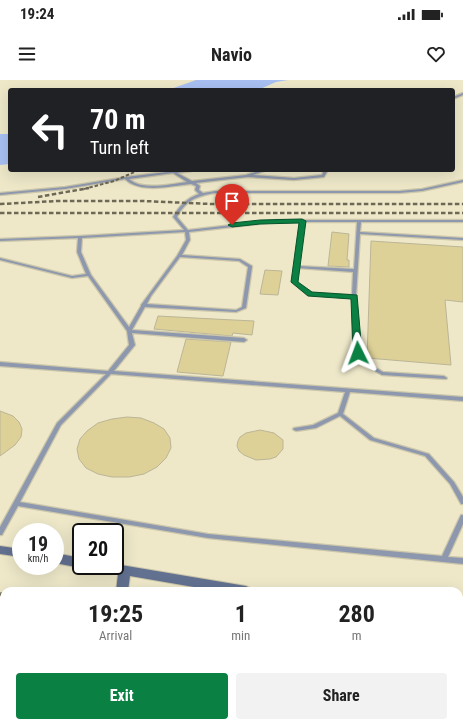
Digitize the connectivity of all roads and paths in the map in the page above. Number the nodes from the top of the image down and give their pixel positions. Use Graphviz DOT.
graph roads {
  1 [pos="165,172"];
  2 [pos="174,172"];
  3 [pos="260,172"];
  4 [pos="325,172"];
  5 [pos="247,176"];
  6 [pos="126,178"];
  7 [pos="463,181"];
  8 [pos="191,182"];
  9 [pos="0,194"];
  10 [pos="201,194"];
  11 [pos="302,221"];
  12 [pos="463,221"];
  13 [pos="359,222"];
  14 [pos="187,231"];
  15 [pos="358,233"];
  16 [pos="80,237"];
  17 [pos="463,239"];
  18 [pos="0,240"];
  19 [pos="179,256"];
  20 [pos="0,259"];
  21 [pos="296,267"];
  22 [pos="356,271"];
  23 [pos="89,275"];
  24 [pos="354,297"];
  25 [pos="143,305"];
  26 [pos="129,331"];
  27 [pos="244,340"];
  28 [pos="0,364"];
  29 [pos="110,372"];
  30 [pos="444,378"];
  31 [pos="348,390"];
  32 [pos="463,399"];
  33 [pos="340,414"];
  34 [pos="296,429"];
  35 [pos="463,502"];
  36 [pos="16,503"];
  37 [pos="463,517"];
  38 [pos="0,533"];
  39 [pos="0,550"];
  40 [pos="12,552"];
  41 [pos="444,559"];
  42 [pos="463,561"];
  43 [pos="125,571"];
  44 [pos="123,587"];
  45 [pos="222,587"];
  1 -- 6 [label="lane"];
  2 -- 8 [label="lane"];
  3 -- 5 [label="lane"];
  4 -- 5 [label="lane"];
  5 -- 8 [label="lane"];
  6 -- 8 [label="lane"];
  6 -- 9 [label="lane"];
  7 -- 10 [label="lane"];
  8 -- 10 [label="lane"];
  10 -- 14 [label="lane"];
  11 -- 13 [label="lane"];
  11 -- 14 [label="lane"];
  11 -- 21 [label="lane"];
  12 -- 13 [label="lane"];
  13 -- 15 [label="lane"];
  14 -- 16 [label="lane"];
  14 -- 19 [label="lane"];
  15 -- 17 [label="lane"];
  15 -- 22 [label="lane"];
  16 -- 18 [label="lane"];
  16 -- 23 [label="lane"];
  19 -- 25 [label="lane"];
  19 -- 25 [label="lane"];
  20 -- 23 [label="lane"];
  21 -- 22 [label="lane"];
  21 -- 24 [label="lane"];
  22 -- 24 [label="lane"];
  23 -- 26 [label="lane"];
  24 -- 30 [label="lane"];
  25 -- 26 [label="lane"];
  26 -- 27 [label="lane"];
  26 -- 29 [label="lane"];
  28 -- 29 [label="lane"];
  29 -- 31 [label="lane"];
  29 -- 36 [label="lane"];
  31 -- 32 [label="lane"];
  31 -- 33 [label="lane"];
  33 -- 34 [label="lane"];
  33 -- 35 [label="lane"];
  36 -- 38 [label="lane"];
  36 -- 41 [label="lane"];
  37 -- 41 [label="lane"];
  39 -- 40 [label="main road"];
  41 -- 42 [label="lane"];
  43 -- 44 [label="main road"];
  43 -- 45 [label="main road"];
}
